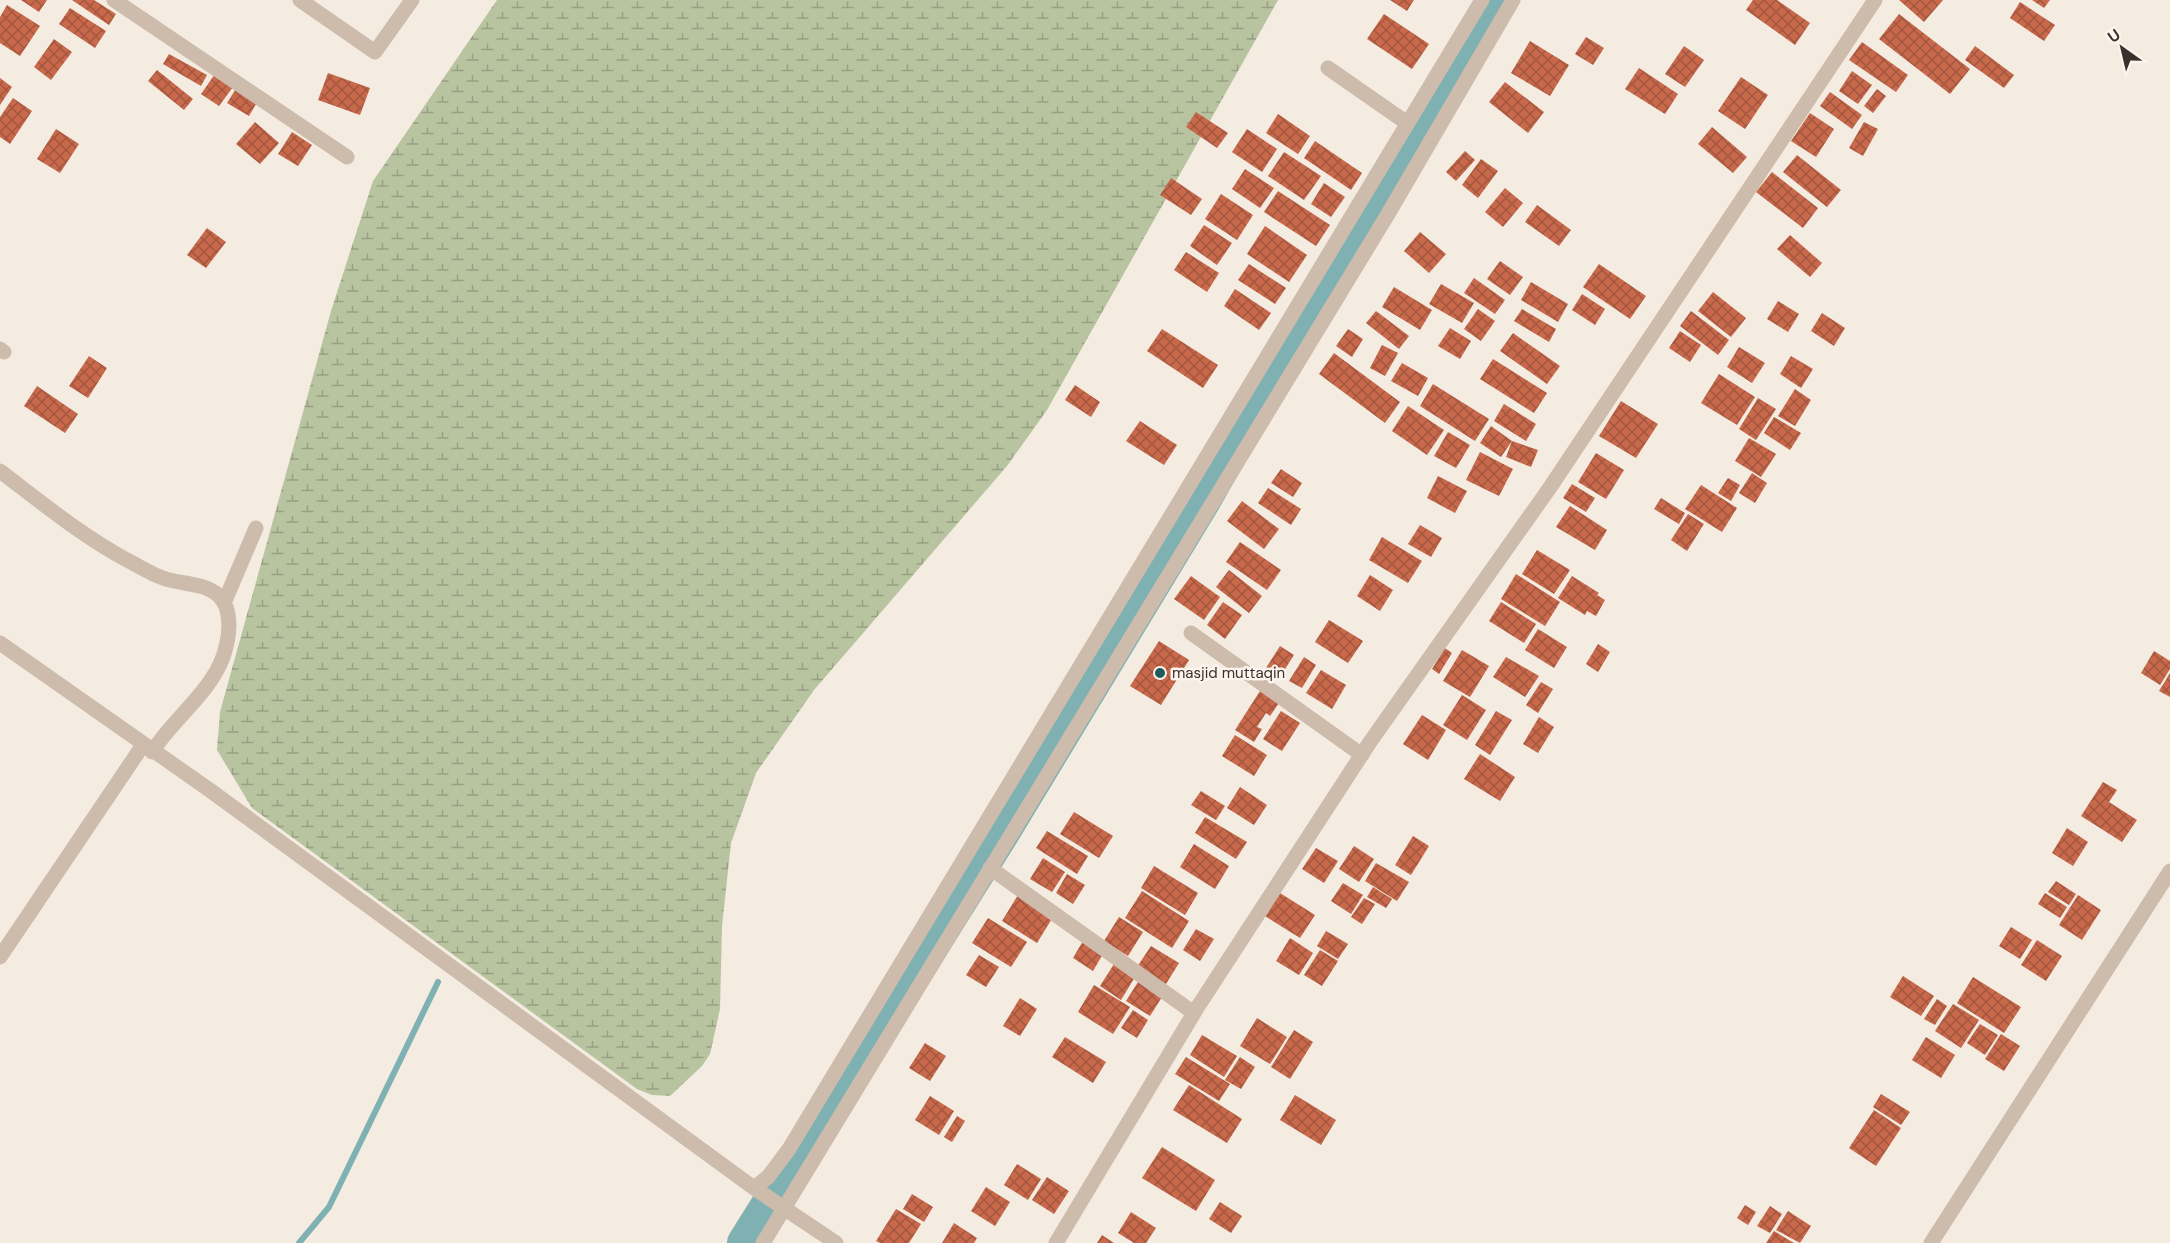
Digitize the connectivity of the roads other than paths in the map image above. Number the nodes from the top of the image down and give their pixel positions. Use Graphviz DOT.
graph roads {
  1 [pos="114,0"];
  2 [pos="412,0"];
  3 [pos="1482,0"];
  4 [pos="1513,0"];
  5 [pos="1875,0"];
  6 [pos="303,1"];
  7 [pos="1328,68"];
  8 [pos="1407,123"];
  9 [pos="347,157"];
  10 [pos="0,471"];
  11 [pos="256,528"];
  12 [pos="224,603"];
  13 [pos="1191,633"];
  14 [pos="0,643"];
  15 [pos="150,750"];
  16 [pos="1362,755"];
  17 [pos="990,868"];
  18 [pos="2170,870"];
  19 [pos="0,957"];
  20 [pos="1194,1013"];
  21 [pos="757,1190"];
  22 [pos="782,1207"];
  23 [pos="763,1243"];
  24 [pos="836,1243"];
  25 [pos="1056,1243"];
  26 [pos="1931,1243"];
  1 -- 9 [label="street"];
  2 -- 6 [label="street"];
  3 -- 8 [label="street"];
  4 -- 17 [label="street"];
  5 -- 16 [label="street"];
  7 -- 8 [label="street"];
  8 -- 21 [label="street"];
  10 -- 12 [label="street"];
  11 -- 12 [label="street"];
  12 -- 15 [label="street"];
  13 -- 16 [label="street"];
  14 -- 15 [label="street"];
  15 -- 19 [label="street"];
  15 -- 21 [label="street"];
  16 -- 20 [label="street"];
  17 -- 20 [label="street"];
  17 -- 22 [label="street"];
  18 -- 26 [label="street"];
  20 -- 25 [label="street"];
  21 -- 22 [label="street"];
  22 -- 23 [label="street"];
  22 -- 24 [label="street"];
}
